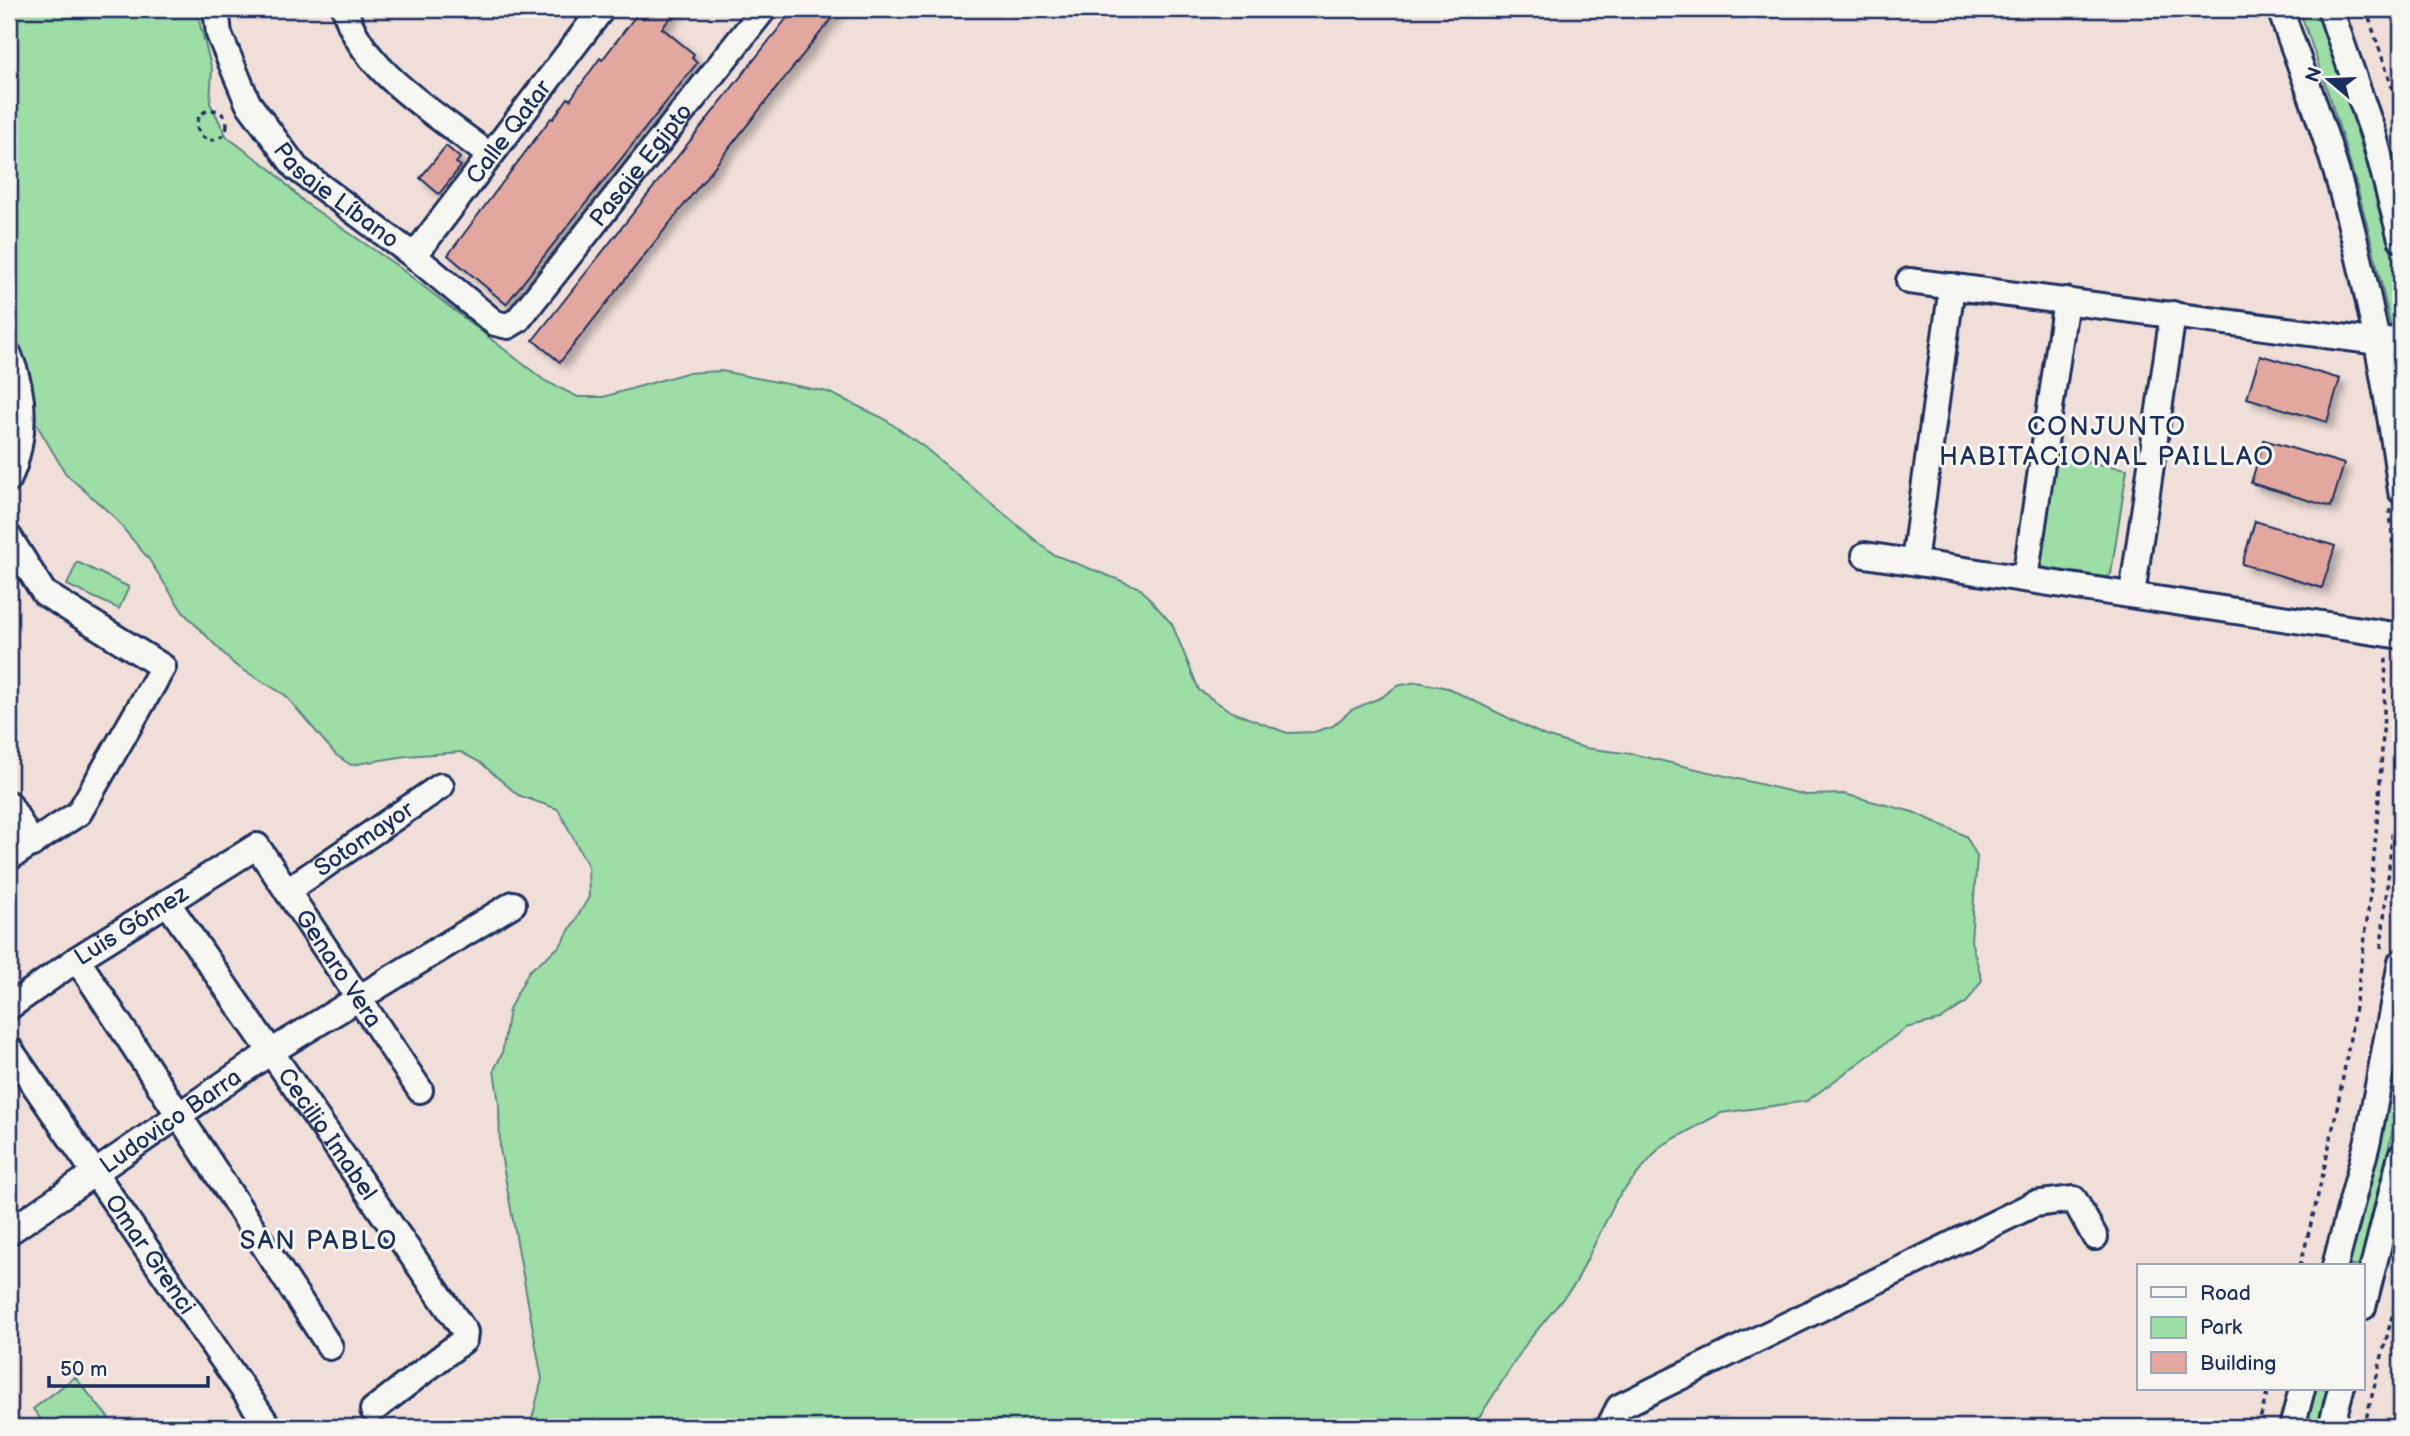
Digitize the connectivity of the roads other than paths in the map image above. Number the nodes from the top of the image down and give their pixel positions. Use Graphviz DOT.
graph roads {
  1 [pos="216,9"];
  2 [pos="345,9"];
  3 [pos="603,9"];
  4 [pos="764,9"];
  5 [pos="2280,9"];
  6 [pos="2330,9"];
  7 [pos="489,155"];
  8 [pos="2401,239"];
  9 [pos="414,256"];
  10 [pos="1909,281"];
  11 [pos="1952,286"];
  12 [pos="2066,300"];
  13 [pos="2173,314"];
  14 [pos="518,320"];
  15 [pos="2382,339"];
  16 [pos="9,355"];
  17 [pos="9,479"];
  18 [pos="2401,491"];
  19 [pos="9,537"];
  20 [pos="1865,555"];
  21 [pos="1914,562"];
  22 [pos="2025,579"];
  23 [pos="2132,596"];
  24 [pos="2394,635"];
  25 [pos="440,786"];
  26 [pos="9,804"];
  27 [pos="32,844"];
  28 [pos="257,846"];
  29 [pos="9,858"];
  30 [pos="287,891"];
  31 [pos="166,902"];
  32 [pos="513,904"];
  33 [pos="77,959"];
  34 [pos="2401,962"];
  35 [pos="359,996"];
  36 [pos="9,1007"];
  37 [pos="9,1048"];
  38 [pos="269,1053"];
  39 [pos="420,1090"];
  40 [pos="178,1115"];
  41 [pos="2401,1156"];
  42 [pos="95,1174"];
  43 [pos="9,1232"];
  44 [pos="2095,1237"];
  45 [pos="2336,1264"];
  46 [pos="2364,1303"];
  47 [pos="330,1347"];
  48 [pos="2302,1390"];
  49 [pos="2342,1390"];
  50 [pos="373,1410"];
  51 [pos="270,1427"];
  52 [pos="1609,1427"];
  53 [pos="2292,1427"];
  54 [pos="2331,1427"];
  1 -- 9 [label="street, Pasaje Líbano"];
  2 -- 7 [label="street"];
  3 -- 7 [label="street, Calle Qatar"];
  4 -- 14 [label="street, Pasaje Egipto"];
  5 -- 15 [label="street"];
  6 -- 8 [label="street"];
  7 -- 9 [label="street, Calle Qatar"];
  9 -- 14 [label="street, Pasaje Líbano"];
  10 -- 11 [label="street"];
  11 -- 12 [label="street"];
  11 -- 21 [label="street"];
  12 -- 13 [label="street"];
  12 -- 22 [label="street"];
  13 -- 15 [label="street"];
  13 -- 23 [label="street"];
  15 -- 18 [label="street"];
  16 -- 17 [label="street"];
  19 -- 27 [label="street"];
  20 -- 21 [label="street"];
  21 -- 22 [label="street"];
  22 -- 23 [label="street"];
  23 -- 24 [label="street"];
  25 -- 30 [label="street, Sotomayor"];
  26 -- 27 [label="street"];
  27 -- 29 [label="street"];
  28 -- 30 [label="street, Genaro Vera"];
  28 -- 31 [label="street, Luis Gómez"];
  30 -- 35 [label="street, Genaro Vera"];
  31 -- 33 [label="street, Luis Gómez"];
  31 -- 38 [label="street, Cecilio Imabel"];
  32 -- 35 [label="street, Ludovico Barra"];
  33 -- 36 [label="street, Luis Gómez"];
  33 -- 40 [label="street"];
  34 -- 45 [label="street"];
  35 -- 38 [label="street, Ludovico Barra"];
  35 -- 39 [label="street, Genaro Vera"];
  37 -- 42 [label="street, Omar Grenci"];
  38 -- 40 [label="street, Ludovico Barra"];
  38 -- 50 [label="street, Cecilio Imabel"];
  40 -- 42 [label="street, Ludovico Barra"];
  40 -- 47 [label="street"];
  41 -- 46 [label="street"];
  42 -- 43 [label="street, Ludovico Barra"];
  42 -- 51 [label="street, Omar Grenci"];
  44 -- 52 [label="street"];
  48 -- 53 [label="street"];
  49 -- 54 [label="street"];
}
